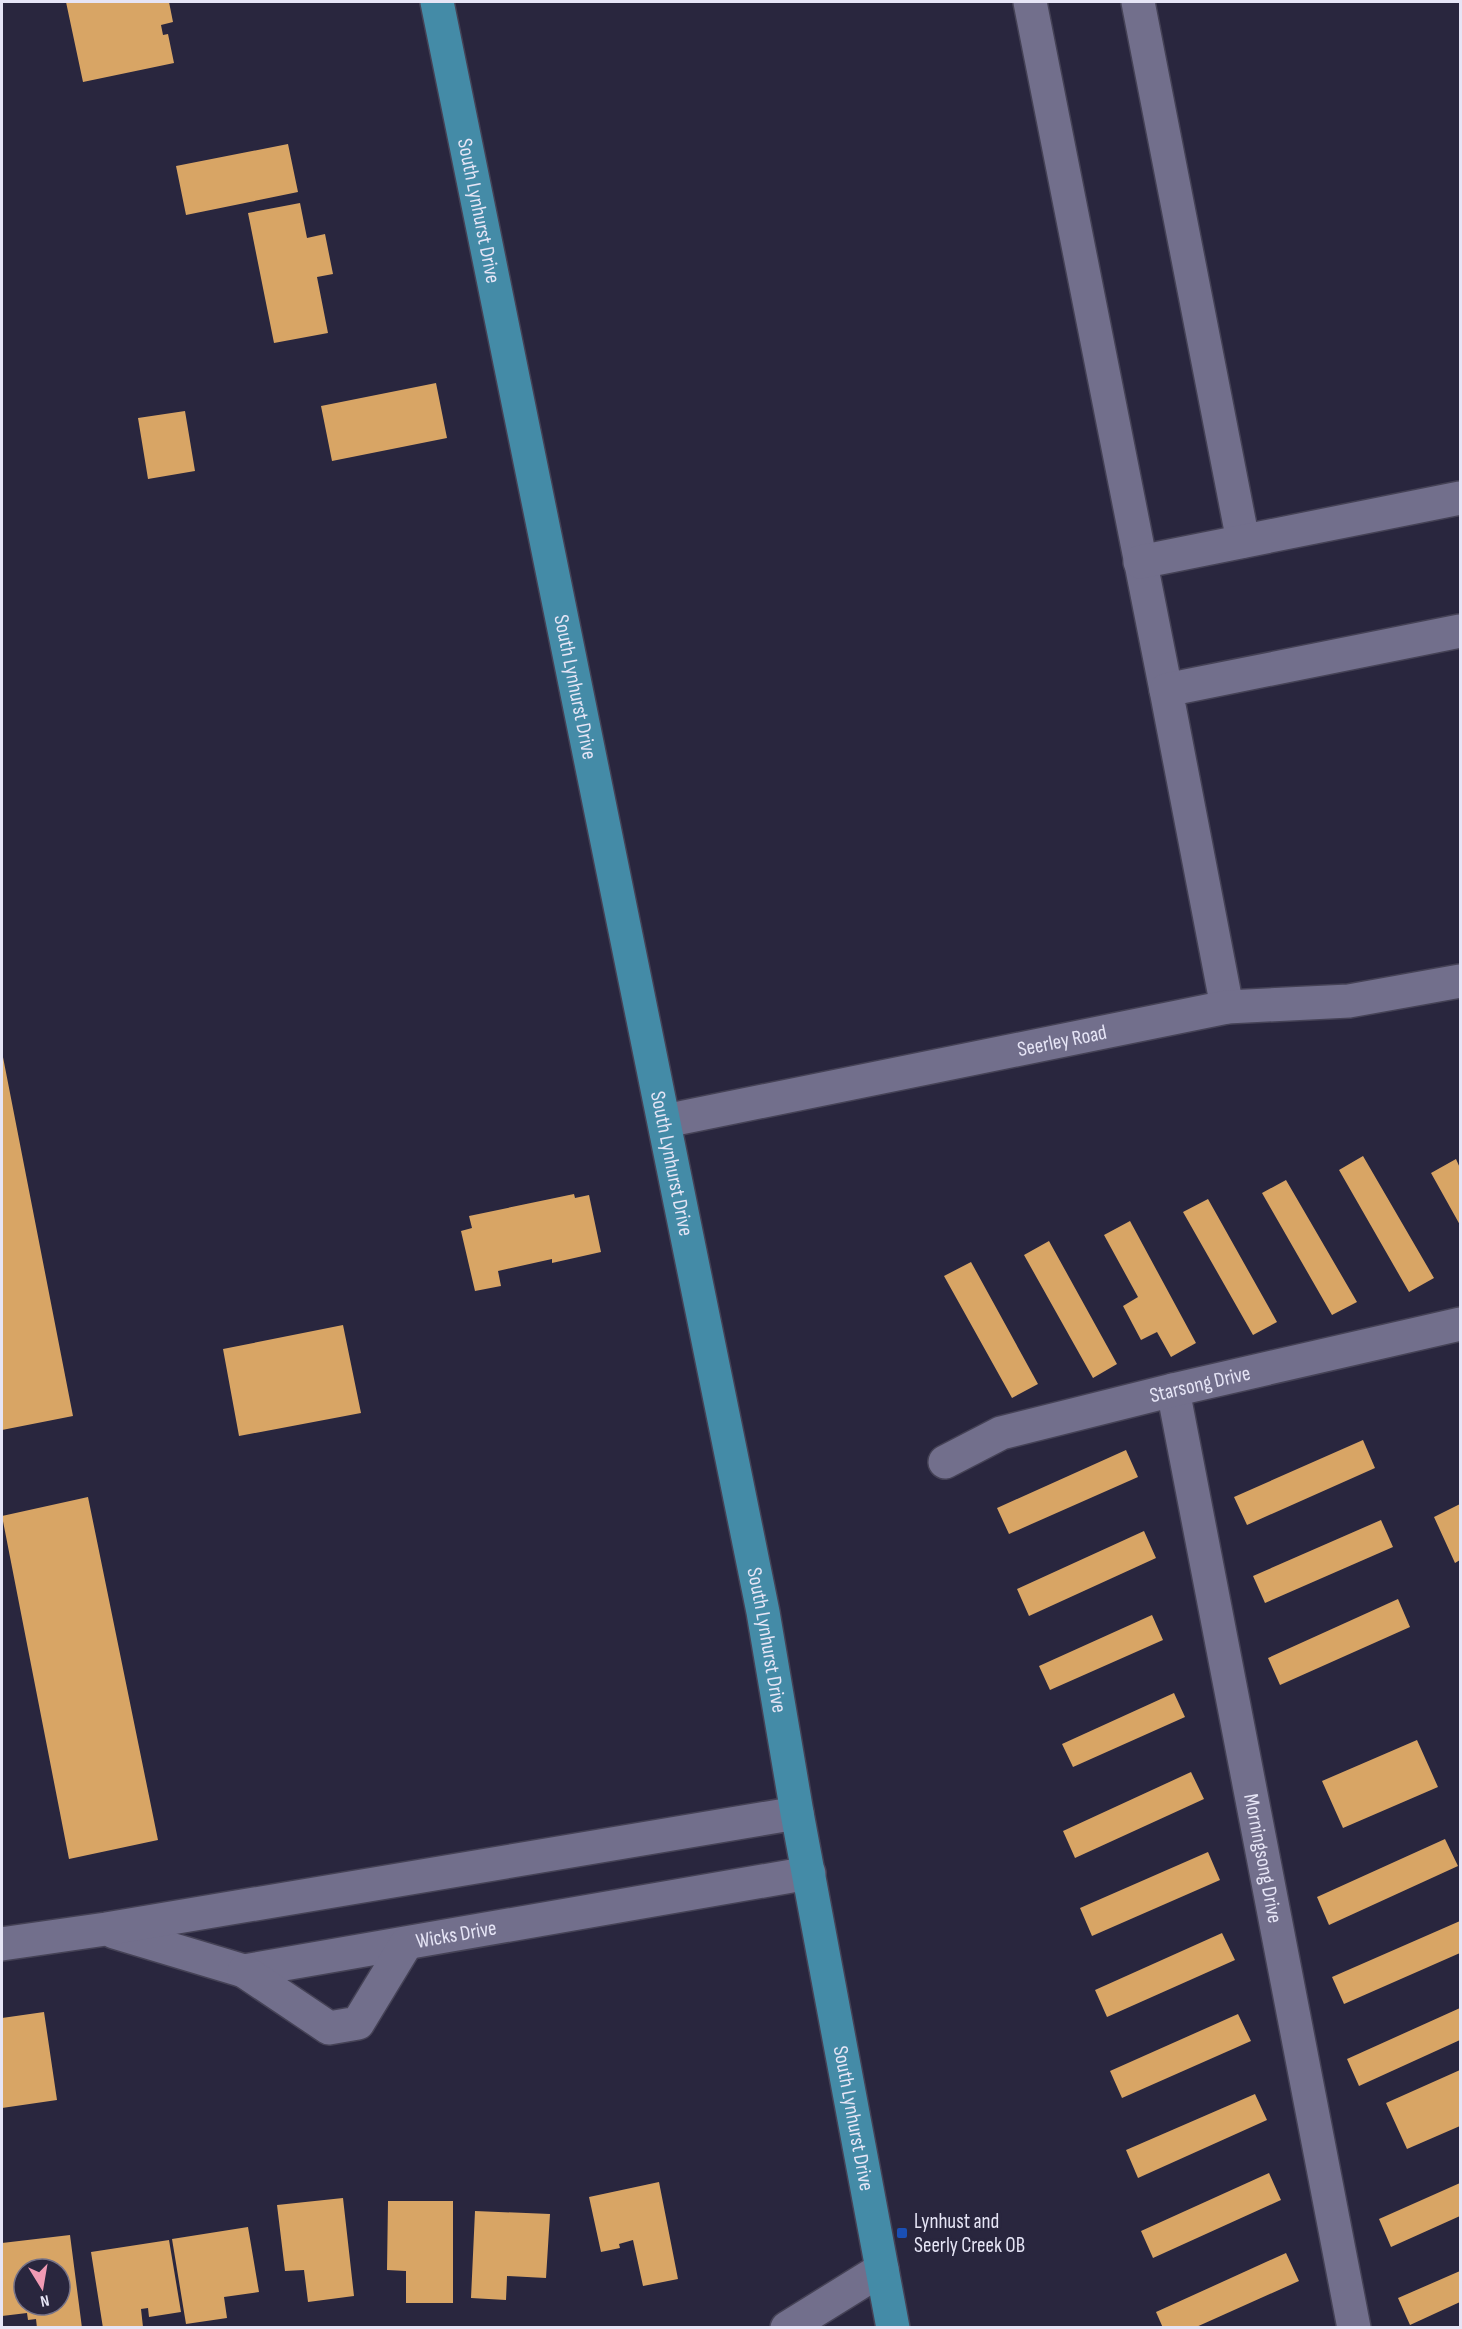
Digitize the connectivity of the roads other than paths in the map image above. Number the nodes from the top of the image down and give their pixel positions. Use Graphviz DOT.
graph roads {
  1 [pos="437,2"];
  2 [pos="1030,2"];
  3 [pos="1138,2"];
  4 [pos="1461,498"];
  5 [pos="1243,541"];
  6 [pos="1140,562"];
  7 [pos="1461,631"];
  8 [pos="1166,690"];
  9 [pos="1461,981"];
  10 [pos="1227,1007"];
  11 [pos="665,1121"];
  12 [pos="1461,1324"];
  13 [pos="1173,1390"];
  14 [pos="945,1462"];
  15 [pos="797,1813"];
  16 [pos="809,1873"];
  17 [pos="106,1929"];
  18 [pos="2,1943"];
  19 [pos="406,1944"];
  20 [pos="244,1971"];
  21 [pos="882,2270"];
  22 [pos="787,2328"];
  23 [pos="893,2328"];
  24 [pos="1354,2328"];
  1 -- 11 [label="main road, South Lynhurst Drive"];
  2 -- 6 [label="street"];
  3 -- 5 [label="street"];
  4 -- 5 [label="street"];
  5 -- 6 [label="street"];
  6 -- 8 [label="street"];
  7 -- 8 [label="street"];
  8 -- 10 [label="street"];
  9 -- 10 [label="street, Seerley Road"];
  10 -- 11 [label="street, Seerley Road"];
  11 -- 15 [label="main road, South Lynhurst Drive"];
  12 -- 13 [label="street, Starsong Drive"];
  13 -- 14 [label="street, Starsong Drive"];
  13 -- 24 [label="street, Morningsong Drive"];
  15 -- 16 [label="main road, South Lynhurst Drive"];
  15 -- 17 [label="street, Wicks Drive"];
  16 -- 19 [label="street, Wicks Drive"];
  16 -- 21 [label="main road, South Lynhurst Drive"];
  17 -- 18 [label="street, Wicks Drive"];
  17 -- 20 [label="street, Wicks Drive"];
  19 -- 20 [label="street, Wicks Drive"];
  19 -- 20 [label="street"];
  21 -- 22 [label="street"];
  21 -- 23 [label="main road, South Lynhurst Drive"];
}
